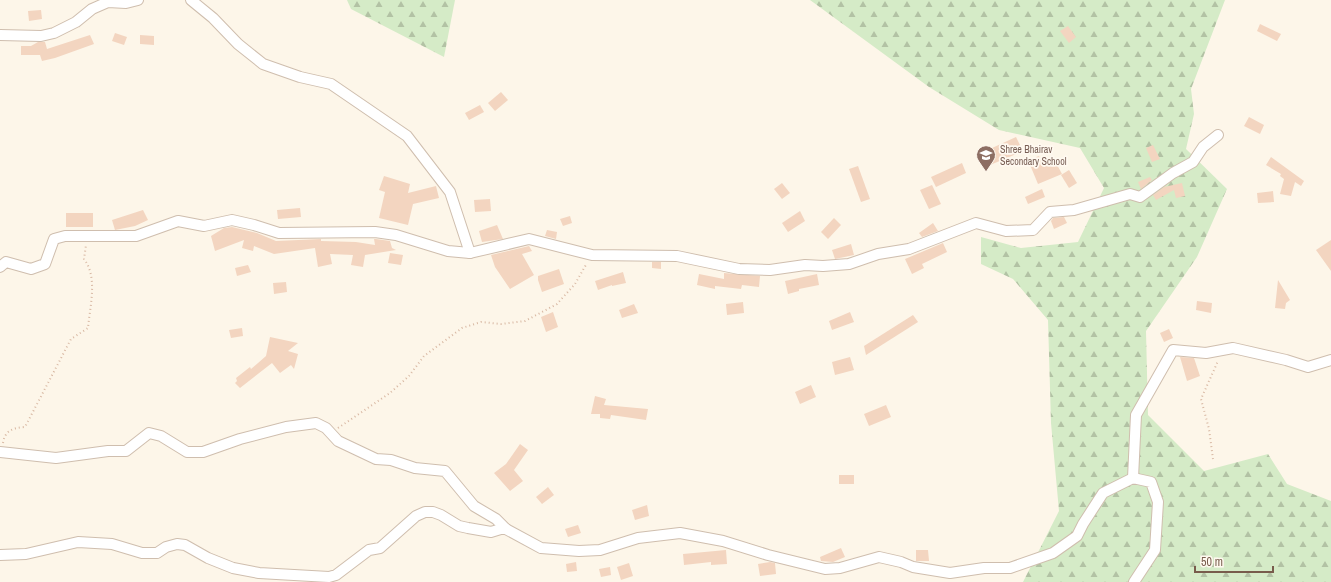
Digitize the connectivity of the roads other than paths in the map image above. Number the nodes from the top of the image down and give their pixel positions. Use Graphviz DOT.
graph roads {
  1 [pos="138,0"];
  2 [pos="191,0"];
  3 [pos="0,35"];
  4 [pos="1218,135"];
  5 [pos="470,253"];
  6 [pos="0,268"];
  7 [pos="1331,360"];
  8 [pos="1,452"];
  9 [pos="1132,478"];
  10 [pos="506,530"];
  11 [pos="0,555"];
  12 [pos="1134,582"];
  1 -- 3 [label="street"];
  2 -- 5 [label="street"];
  4 -- 5 [label="street"];
  5 -- 6 [label="street"];
  7 -- 9 [label="street"];
  8 -- 10 [label="street"];
  9 -- 10 [label="street"];
  9 -- 12 [label="street"];
  10 -- 11 [label="street"];
}
